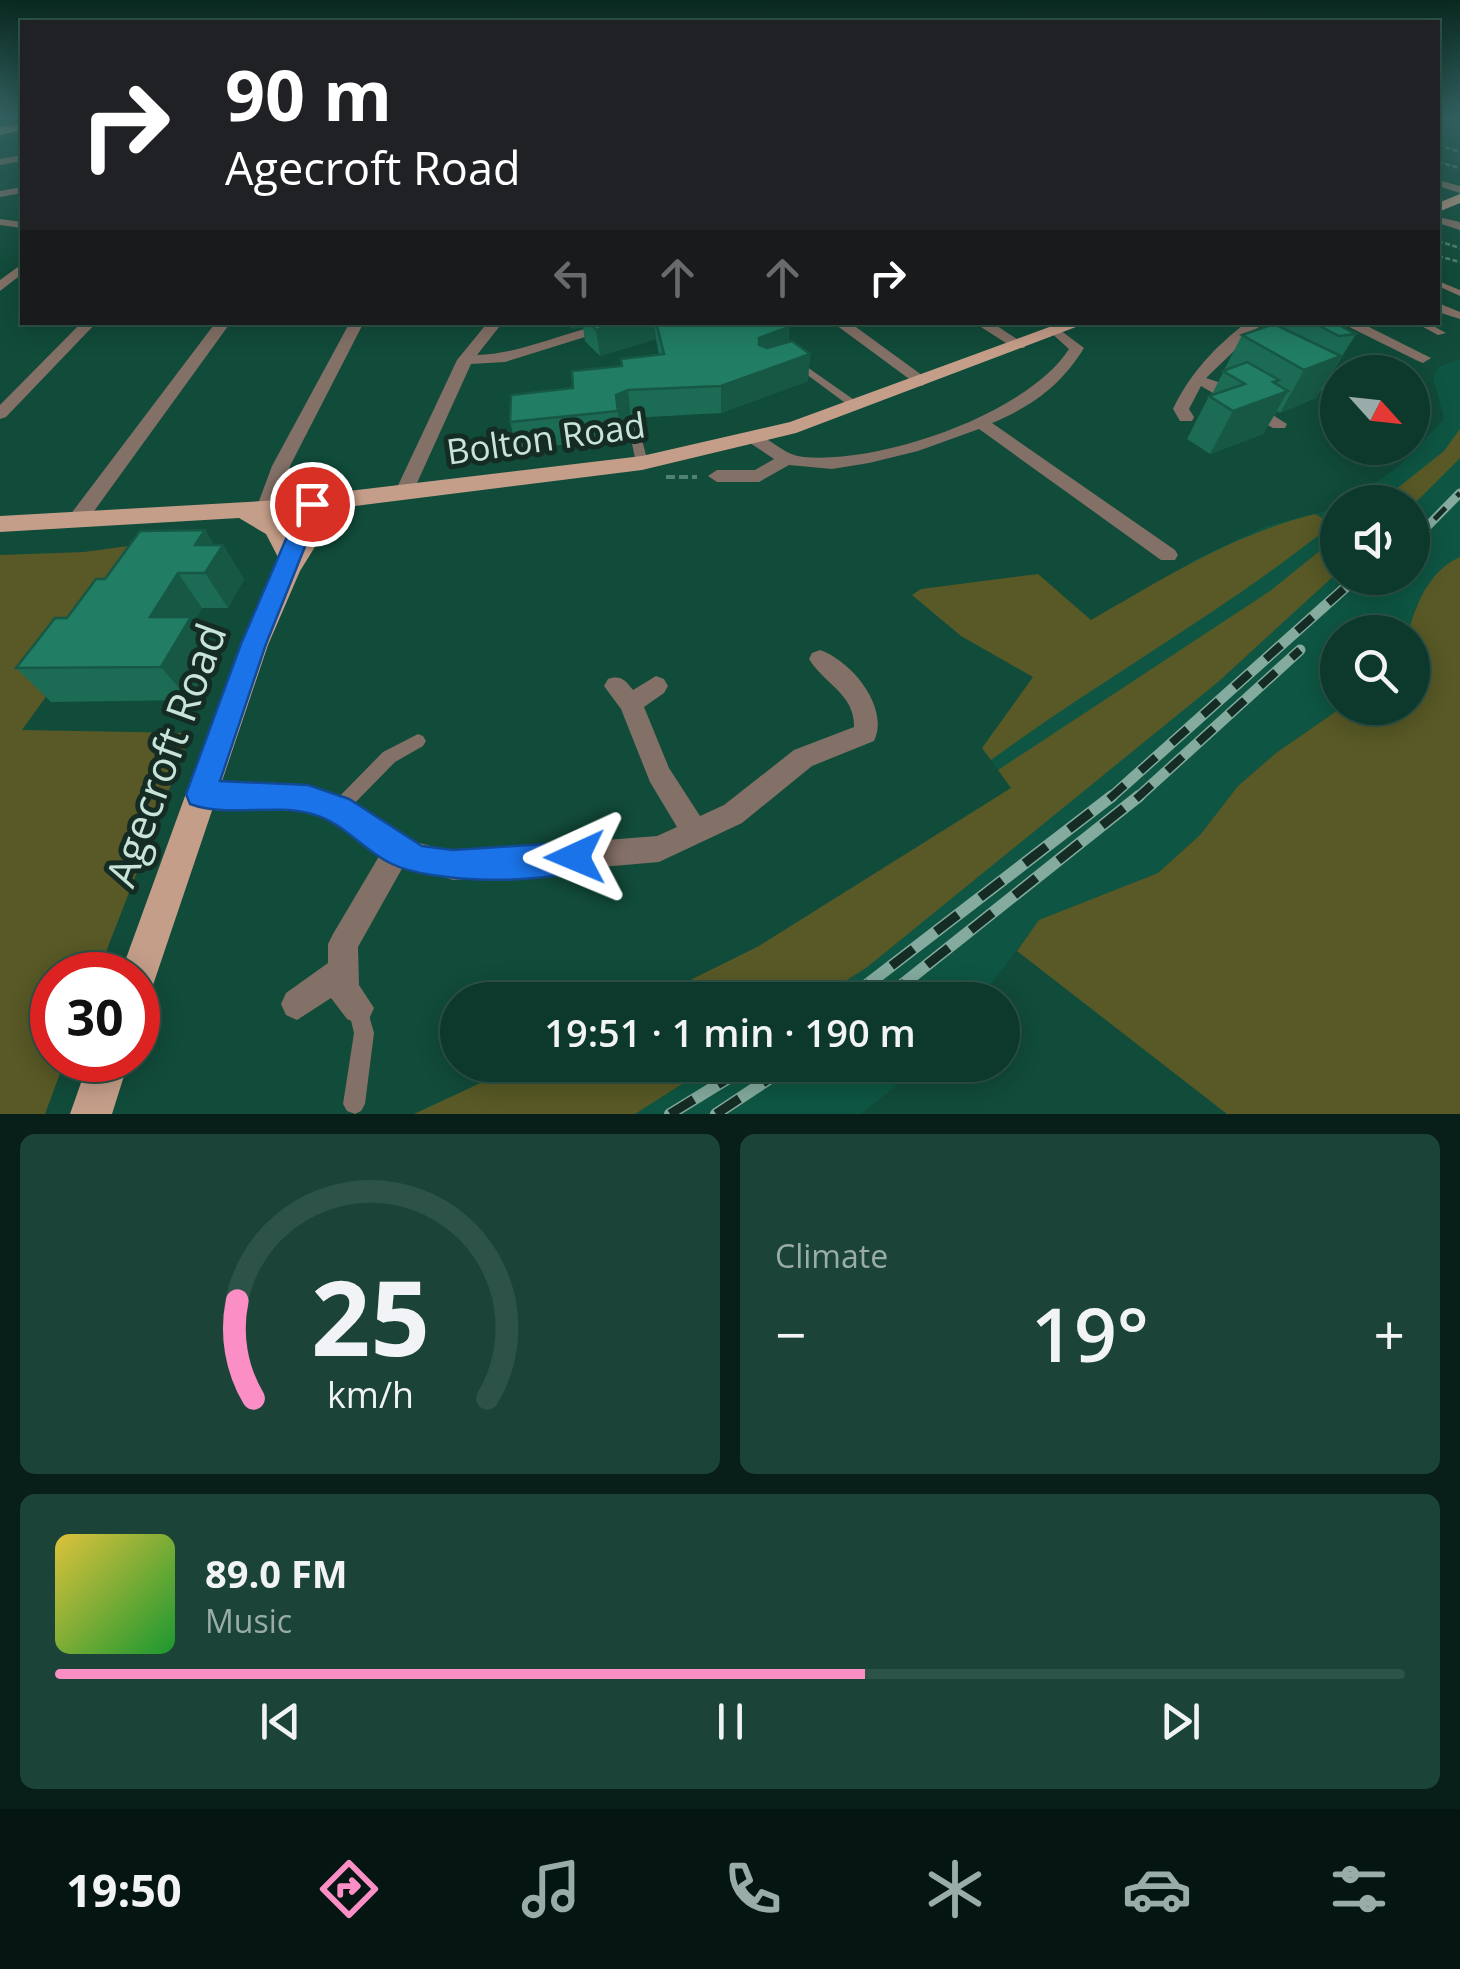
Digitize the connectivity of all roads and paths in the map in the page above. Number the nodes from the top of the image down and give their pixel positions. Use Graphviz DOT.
graph roads {
  1 [pos="20,270"];
  2 [pos="0,287"];
  3 [pos="1440,308"];
  4 [pos="1457,316"];
  5 [pos="87,325"];
  6 [pos="222,325"];
  7 [pos="355,325"];
  8 [pos="494,325"];
  9 [pos="616,325"];
  10 [pos="843,325"];
  11 [pos="985,325"];
  12 [pos="1070,325"];
  13 [pos="1254,325"];
  14 [pos="1352,325"];
  15 [pos="1424,325"];
  16 [pos="1441,333"];
  17 [pos="1018,345"];
  18 [pos="1417,355"];
  19 [pos="465,360"];
  20 [pos="778,364"];
  21 [pos="1278,368"];
  22 [pos="1196,380"];
  23 [pos="922,381"];
  24 [pos="1320,386"];
  25 [pos="856,406"];
  26 [pos="0,414"];
  27 [pos="1186,417"];
  28 [pos="632,424"];
  29 [pos="981,424"];
  30 [pos="1279,424"];
  31 [pos="756,439"];
  32 [pos="786,459"];
  33 [pos="642,463"];
  34 [pos="716,476"];
  35 [pos="403,494"];
  36 [pos="321,503"];
  37 [pos="254,510"];
  38 [pos="77,520"];
  39 [pos="0,524"];
  40 [pos="1168,555"];
  41 [pos="289,561"];
  42 [pos="820,659"];
  43 [pos="656,686"];
  44 [pos="418,741"];
  45 [pos="200,794"];
  46 [pos="338,809"];
  47 [pos="696,833"];
  48 [pos="397,851"];
  49 [pos="147,952"];
  50 [pos="340,973"];
  51 [pos="297,1004"];
  52 [pos="358,1008"];
  53 [pos="102,1082"];
  54 [pos="354,1104"];
  55 [pos="91,1114"];
  1 -- 2 [label="street"];
  3 -- 4 [label="street"];
  5 -- 26 [label="street"];
  6 -- 38 [label="street"];
  7 -- 37 [label="street"];
  8 -- 19 [label="street"];
  9 -- 19 [label="street"];
  10 -- 23 [label="street"];
  11 -- 17 [label="street"];
  12 -- 17 [label="main road, Bolton Road"];
  12 -- 29 [label="street"];
  13 -- 22 [label="street"];
  14 -- 18 [label="street"];
  15 -- 16 [label="lane"];
  17 -- 23 [label="main road, Bolton Road"];
  19 -- 35 [label="street"];
  20 -- 25 [label="lane"];
  21 -- 24 [label="street"];
  22 -- 27 [label="street"];
  22 -- 30 [label="street"];
  23 -- 25 [label="main road, Bolton Road"];
  25 -- 31 [label="main road, Bolton Road"];
  28 -- 33 [label="lane"];
  29 -- 32 [label="street"];
  29 -- 40 [label="street"];
  31 -- 32 [label="street"];
  31 -- 33 [label="main road, Bolton Road"];
  32 -- 34 [label="street"];
  33 -- 35 [label="main road, Bolton Road"];
  35 -- 36 [label="main road, Bolton Road"];
  36 -- 37 [label="main road, Bolton Road"];
  36 -- 41 [label="main road, Agecroft Road"];
  37 -- 38 [label="main road, Bolton Road"];
  37 -- 41 [label="main road"];
  38 -- 39 [label="main road, Bolton Road"];
  41 -- 45 [label="main road, Agecroft Road"];
  42 -- 47 [label="street"];
  43 -- 47 [label="street"];
  44 -- 46 [label="lane"];
  45 -- 46 [label="street"];
  45 -- 49 [label="main road, Agecroft Road"];
  46 -- 48 [label="street"];
  47 -- 48 [label="street"];
  48 -- 50 [label="street"];
  50 -- 51 [label="street"];
  50 -- 52 [label="street"];
  52 -- 54 [label="lane"];
  53 -- 55 [label="main road"];
}
